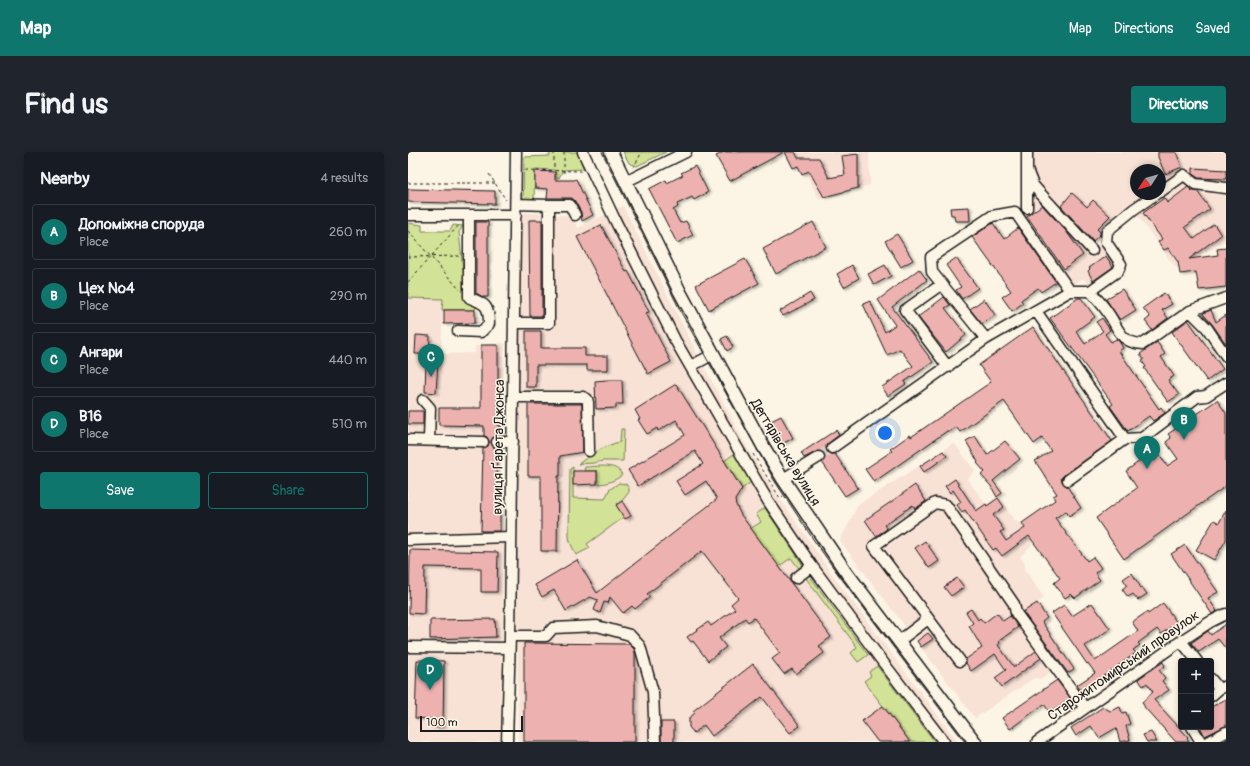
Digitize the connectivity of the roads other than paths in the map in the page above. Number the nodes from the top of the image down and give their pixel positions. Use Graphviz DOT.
graph roads {
  1 [pos="516,152"];
  2 [pos="583,152"];
  3 [pos="611,152"];
  4 [pos="686,152"];
  5 [pos="1027,152"];
  6 [pos="1027,170"];
  7 [pos="626,182"];
  8 [pos="1166,188"];
  9 [pos="1226,188"];
  10 [pos="1147,200"];
  11 [pos="513,204"];
  12 [pos="549,205"];
  13 [pos="1027,208"];
  14 [pos="408,215"];
  15 [pos="516,215"];
  16 [pos="575,215"];
  17 [pos="469,216"];
  18 [pos="1092,250"];
  19 [pos="942,284"];
  20 [pos="1070,291"];
  21 [pos="1090,291"];
  22 [pos="1226,298"];
  23 [pos="1036,311"];
  24 [pos="1190,311"];
  25 [pos="514,323"];
  26 [pos="458,331"];
  27 [pos="986,339"];
  28 [pos="712,355"];
  29 [pos="1226,356"];
  30 [pos="691,366"];
  31 [pos="948,367"];
  32 [pos="1226,383"];
  33 [pos="513,397"];
  34 [pos="423,400"];
  35 [pos="1125,439"];
  36 [pos="408,440"];
  37 [pos="429,440"];
  38 [pos="484,442"];
  39 [pos="497,442"];
  40 [pos="512,442"];
  41 [pos="832,448"];
  42 [pos="589,451"];
  43 [pos="819,457"];
  44 [pos="783,479"];
  45 [pos="1068,480"];
  46 [pos="511,537"];
  47 [pos="408,540"];
  48 [pos="812,566"];
  49 [pos="796,578"];
  50 [pos="1226,614"];
  51 [pos="928,619"];
  52 [pos="510,636"];
  53 [pos="899,641"];
  54 [pos="1181,641"];
  55 [pos="408,647"];
  56 [pos="509,648"];
  57 [pos="1195,658"];
  58 [pos="960,661"];
  59 [pos="1085,708"];
  60 [pos="1194,730"];
  61 [pos="1226,732"];
  62 [pos="507,742"];
  63 [pos="655,742"];
  64 [pos="944,742"];
  65 [pos="975,742"];
  66 [pos="1037,742"];
  67 [pos="1201,742"];
  68 [pos="1208,742"];
  1 -- 11 [label="street, вулиця Ґарета Джонса"];
  2 -- 30 [label="street"];
  3 -- 7 [label="main road, Дегтярівська вулиця"];
  4 -- 7 [label="street"];
  5 -- 6 [label="street"];
  6 -- 13 [label="street"];
  6 -- 18 [label="street"];
  7 -- 28 [label="main road, Дегтярівська вулиця"];
  8 -- 9 [label="street"];
  10 -- 21 [label="street"];
  11 -- 12 [label="street"];
  11 -- 15 [label="street, вулиця Ґарета Джонса"];
  12 -- 16 [label="street"];
  12 -- 25 [label="street"];
  14 -- 17 [label="street"];
  15 -- 17 [label="street"];
  15 -- 25 [label="street, вулиця Ґарета Джонса"];
  17 -- 26 [label="street"];
  19 -- 20 [label="street"];
  19 -- 27 [label="street"];
  19 -- 31 [label="street"];
  20 -- 21 [label="street"];
  20 -- 23 [label="street"];
  21 -- 24 [label="street"];
  22 -- 24 [label="street"];
  23 -- 27 [label="street"];
  23 -- 35 [label="street"];
  24 -- 29 [label="street"];
  25 -- 33 [label="street, вулиця Ґарета Джонса"];
  27 -- 31 [label="street"];
  28 -- 30 [label="street"];
  28 -- 44 [label="main road, Дегтярівська вулиця"];
  30 -- 48 [label="street"];
  31 -- 41 [label="street"];
  32 -- 35 [label="street"];
  33 -- 40 [label="street, вулиця Ґарета Джонса"];
  33 -- 42 [label="street"];
  34 -- 37 [label="street"];
  35 -- 45 [label="street"];
  36 -- 37 [label="street"];
  37 -- 38 [label="street"];
  39 -- 40 [label="street"];
  40 -- 46 [label="street, вулиця Ґарета Джонса"];
  43 -- 44 [label="street"];
  44 -- 53 [label="main road, Дегтярівська вулиця"];
  46 -- 47 [label="street"];
  46 -- 52 [label="street, вулиця Ґарета Джонса"];
  48 -- 49 [label="street"];
  48 -- 64 [label="street"];
  50 -- 54 [label="street, Старожитомирський провулок"];
  51 -- 53 [label="street"];
  51 -- 58 [label="street"];
  51 -- 59 [label="street"];
  52 -- 56 [label="street, вулиця Ґарета Джонса"];
  52 -- 63 [label="street"];
  53 -- 65 [label="main road, Дегтярівська вулиця"];
  54 -- 57 [label="street"];
  54 -- 59 [label="street, Старожитомирський провулок"];
  55 -- 56 [label="street"];
  56 -- 62 [label="street, вулиця Ґарета Джонса"];
  59 -- 66 [label="street, Старожитомирський провулок"];
  60 -- 67 [label="street"];
  61 -- 68 [label="street"];
}
